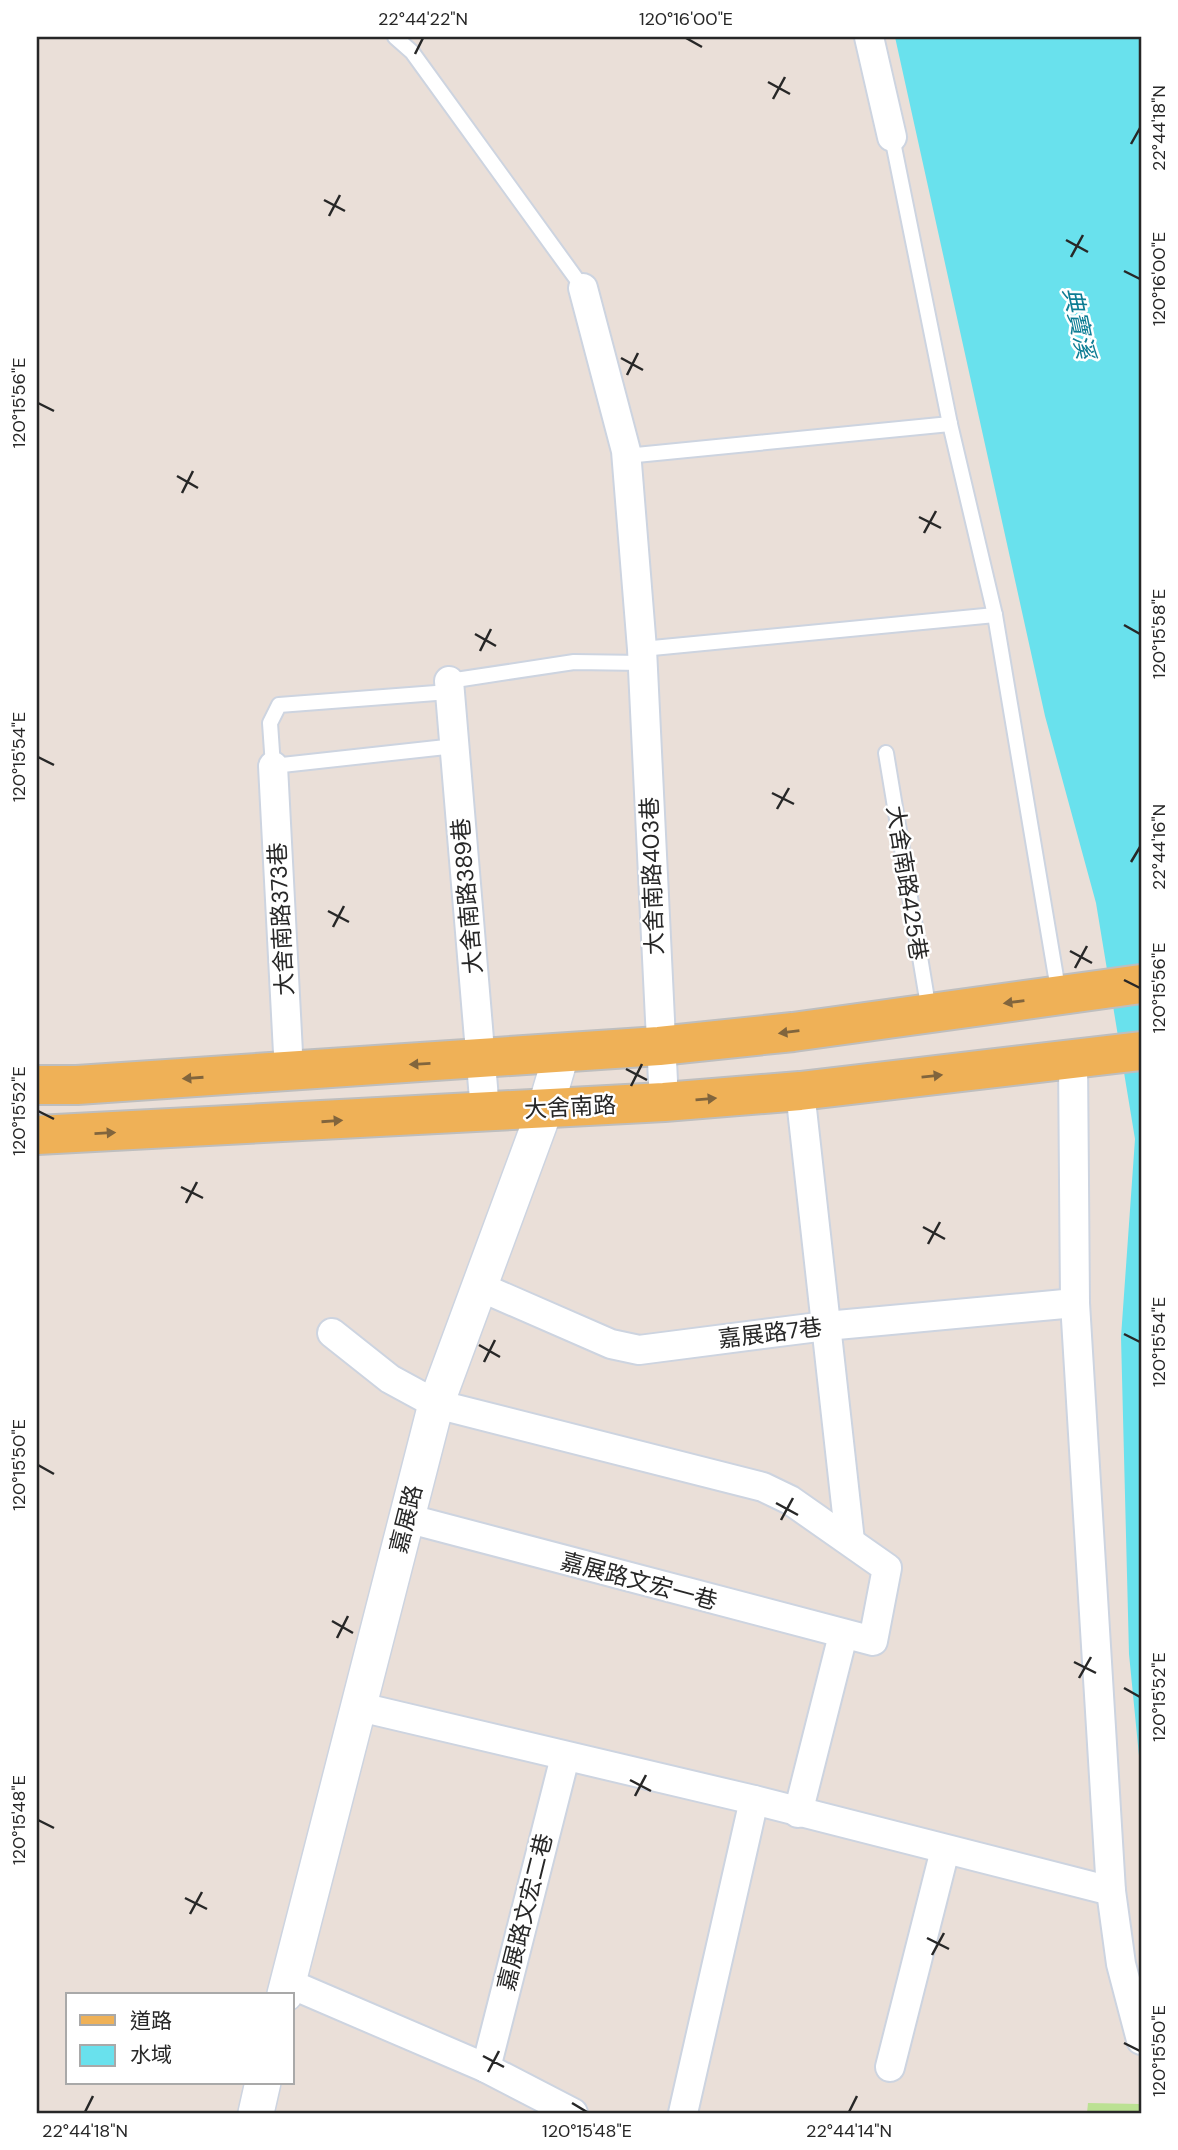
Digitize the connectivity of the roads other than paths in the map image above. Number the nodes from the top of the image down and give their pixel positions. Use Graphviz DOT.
graph roads {
  1 [pos="395,37"];
  2 [pos="869,37"];
  3 [pos="892,137"];
  4 [pos="583,288"];
  5 [pos="950,424"];
  6 [pos="626,456"];
  7 [pos="995,615"];
  8 [pos="643,656"];
  9 [pos="449,687"];
  10 [pos="455,746"];
  11 [pos="886,753"];
  12 [pos="273,766"];
  13 [pos="1141,984"];
  14 [pos="1070,995"];
  15 [pos="929,1012"];
  16 [pos="659,1046"];
  17 [pos="1141,1051"];
  18 [pos="561,1055"];
  19 [pos="1087,1058"];
  20 [pos="481,1060"];
  21 [pos="289,1072"];
  22 [pos="37,1084"];
  23 [pos="800,1091"];
  24 [pos="664,1102"];
  25 [pos="545,1109"];
  26 [pos="485,1111"];
  27 [pos="37,1135"];
  28 [pos="478,1286"];
  29 [pos="1075,1303"];
  30 [pos="825,1326"];
  31 [pos="331,1333"];
  32 [pos="436,1404"];
  33 [pos="405,1518"];
  34 [pos="850,1541"];
  35 [pos="843,1635"];
  36 [pos="360,1707"];
  37 [pos="565,1757"];
  38 [pos="754,1800"];
  39 [pos="798,1813"];
  40 [pos="945,1850"];
  41 [pos="1111,1891"];
  42 [pos="287,1989"];
  43 [pos="1141,2040"];
  44 [pos="890,2067"];
  45 [pos="486,2068"];
  46 [pos="263,2084"];
  47 [pos="256,2113"];
  48 [pos="573,2113"];
  49 [pos="683,2113"];
  1 -- 4 [label="lane"];
  2 -- 3 [label="street"];
  3 -- 5 [label="lane"];
  4 -- 6 [label="street, 大舍南路403巷"];
  5 -- 6 [label="lane"];
  5 -- 7 [label="lane"];
  6 -- 8 [label="street, 大舍南路403巷"];
  7 -- 8 [label="lane"];
  7 -- 14 [label="lane"];
  8 -- 9 [label="lane"];
  8 -- 16 [label="street, 大舍南路403巷"];
  9 -- 10 [label="street, 大舍南路389巷"];
  9 -- 12 [label="lane"];
  10 -- 12 [label="lane"];
  10 -- 20 [label="street, 大舍南路389巷"];
  11 -- 15 [label="lane, 大舍南路425巷"];
  12 -- 21 [label="street, 大舍南路373巷"];
  13 -- 14 [label="main road"];
  14 -- 15 [label="main road, one-way"];
  15 -- 16 [label="main road, one-way"];
  16 -- 18 [label="main road"];
  16 -- 24 [label="street, 大舍南路403巷"];
  17 -- 19 [label="main road, 大舍南路"];
  18 -- 20 [label="main road"];
  18 -- 25 [label="street, 嘉展路"];
  23 -- 19 [label="main road, 大舍南路, one-way"];
  19 -- 29 [label="street"];
  20 -- 21 [label="main road, one-way"];
  20 -- 26 [label="street, 大舍南路389巷"];
  21 -- 22 [label="main road, one-way"];
  24 -- 23 [label="main road, 大舍南路, one-way"];
  23 -- 30 [label="street"];
  24 -- 25 [label="main road, 大舍南路"];
  25 -- 26 [label="main road, 大舍南路"];
  25 -- 28 [label="street, 嘉展路"];
  27 -- 26 [label="main road, 大舍南路, one-way"];
  28 -- 30 [label="street, 嘉展路7巷"];
  28 -- 32 [label="street, 嘉展路"];
  29 -- 30 [label="street, 嘉展路7巷"];
  29 -- 41 [label="street"];
  30 -- 34 [label="street"];
  31 -- 32 [label="street"];
  32 -- 33 [label="street, 嘉展路"];
  32 -- 34 [label="street"];
  33 -- 35 [label="street, 嘉展路文宏一巷"];
  33 -- 36 [label="street, 嘉展路"];
  34 -- 35 [label="street, 嘉展路文宏一巷"];
  35 -- 39 [label="street"];
  36 -- 37 [label="street"];
  36 -- 42 [label="street, 嘉展路"];
  37 -- 38 [label="street"];
  37 -- 45 [label="street, 嘉展路文宏二巷"];
  38 -- 39 [label="street"];
  38 -- 49 [label="street"];
  39 -- 40 [label="street"];
  40 -- 41 [label="street"];
  40 -- 44 [label="street"];
  41 -- 43 [label="street"];
  42 -- 45 [label="street"];
  45 -- 48 [label="street"];
  46 -- 47 [label="street"];
}
